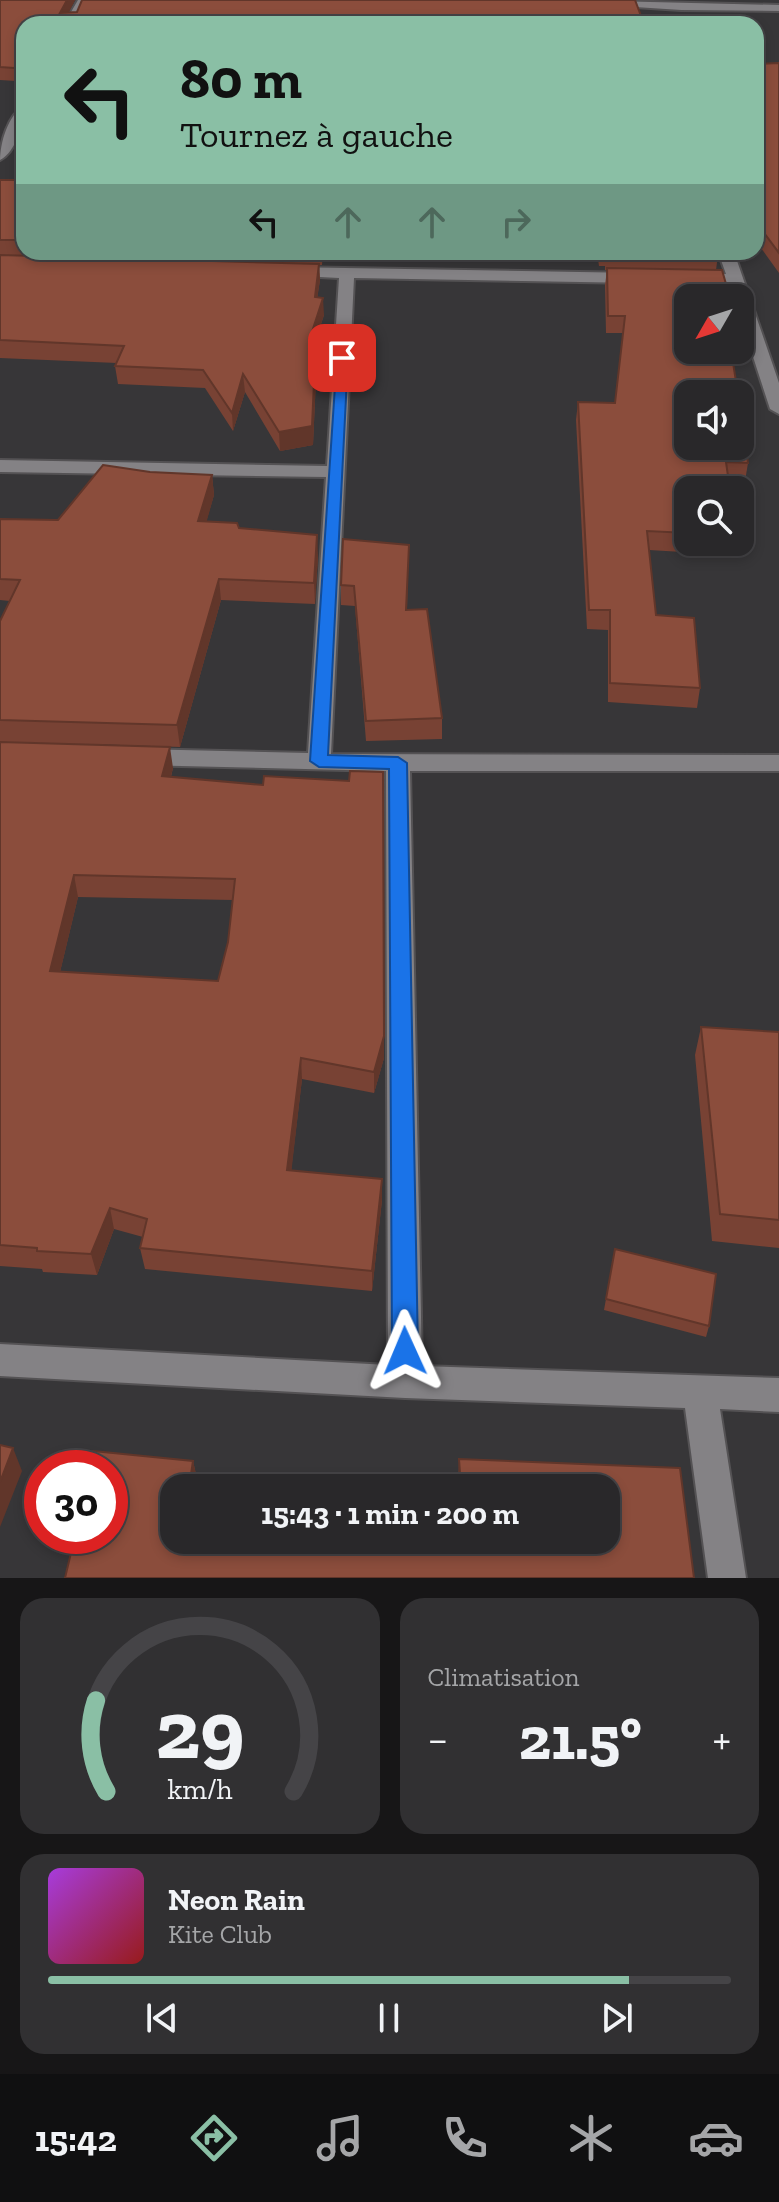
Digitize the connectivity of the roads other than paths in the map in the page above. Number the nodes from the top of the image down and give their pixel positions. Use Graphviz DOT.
graph roads {
  1 [pos="574,0"];
  2 [pos="708,0"];
  3 [pos="681,7"];
  4 [pos="779,8"];
  5 [pos="16,125"];
  6 [pos="0,156"];
  7 [pos="729,260"];
  8 [pos="268,271"];
  9 [pos="347,273"];
  10 [pos="735,279"];
  11 [pos="779,409"];
  12 [pos="0,466"];
  13 [pos="336,472"];
  14 [pos="112,756"];
  15 [pos="319,761"];
  16 [pos="398,763"];
  17 [pos="779,763"];
  18 [pos="0,1360"];
  19 [pos="405,1382"];
  20 [pos="700,1393"];
  21 [pos="779,1395"];
  22 [pos="727,1578"];
  1 -- 3 [label="street"];
  2 -- 3 [label="street"];
  3 -- 4 [label="street"];
  5 -- 6 [label="street"];
  7 -- 10 [label="street"];
  8 -- 9 [label="street"];
  9 -- 10 [label="street"];
  9 -- 13 [label="street"];
  10 -- 11 [label="street"];
  12 -- 13 [label="street"];
  13 -- 15 [label="street"];
  14 -- 15 [label="street"];
  15 -- 16 [label="street"];
  16 -- 17 [label="street"];
  16 -- 19 [label="street"];
  18 -- 19 [label="street"];
  19 -- 20 [label="street"];
  20 -- 21 [label="street"];
  20 -- 22 [label="street"];
}
